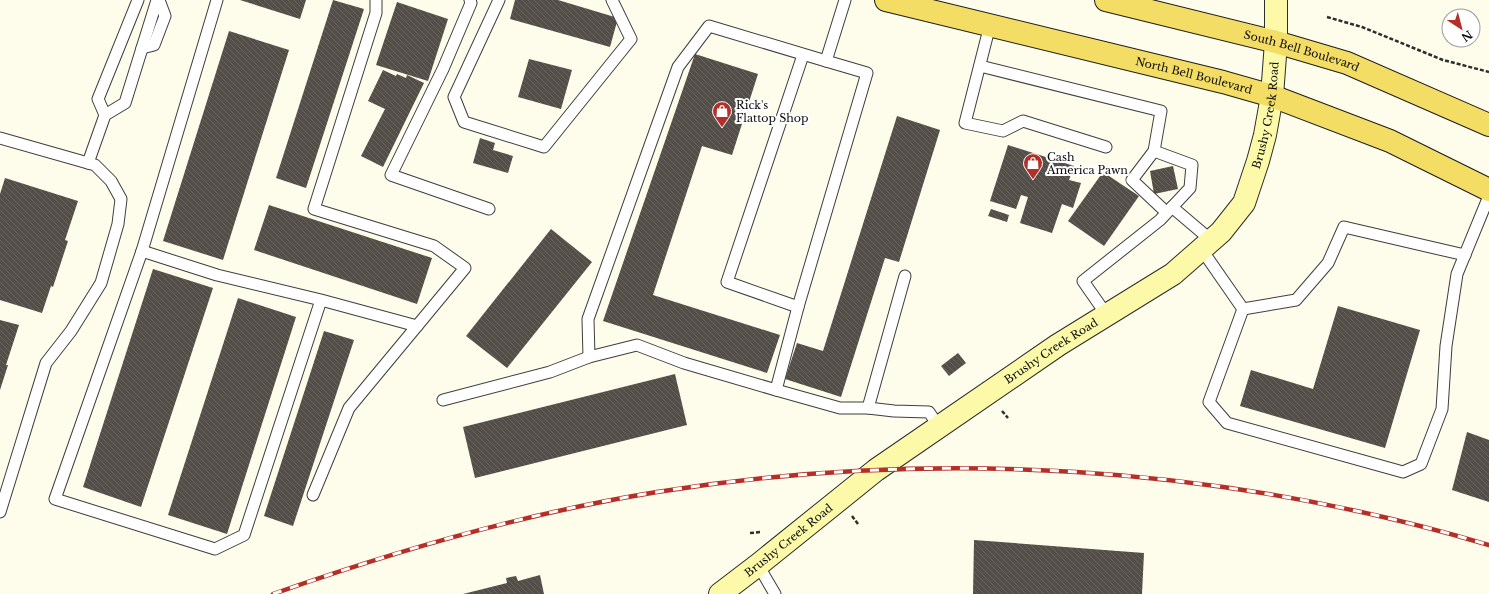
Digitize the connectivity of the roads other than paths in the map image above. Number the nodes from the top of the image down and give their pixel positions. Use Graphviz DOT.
graph roads {
  1 [pos="138,0"];
  2 [pos="158,0"];
  3 [pos="217,0"];
  4 [pos="376,0"];
  5 [pos="470,0"];
  6 [pos="499,0"];
  7 [pos="612,0"];
  8 [pos="845,0"];
  9 [pos="886,0"];
  10 [pos="1106,0"];
  11 [pos="1276,0"];
  12 [pos="990,25"];
  13 [pos="1276,42"];
  14 [pos="803,55"];
  15 [pos="826,61"];
  16 [pos="980,66"];
  17 [pos="1272,96"];
  18 [pos="105,115"];
  19 [pos="1489,125"];
  20 [pos="0,138"];
  21 [pos="1106,147"];
  22 [pos="1154,151"];
  23 [pos="88,163"];
  24 [pos="1489,190"];
  25 [pos="1489,196"];
  26 [pos="489,209"];
  27 [pos="1169,210"];
  28 [pos="1207,246"];
  29 [pos="142,251"];
  30 [pos="1465,255"];
  31 [pos="904,276"];
  32 [pos="321,300"];
  33 [pos="798,307"];
  34 [pos="1243,309"];
  35 [pos="1106,314"];
  36 [pos="417,326"];
  37 [pos="589,357"];
  38 [pos="776,390"];
  39 [pos="442,400"];
  40 [pos="868,408"];
  41 [pos="939,427"];
  42 [pos="313,495"];
  43 [pos="0,512"];
  44 [pos="758,565"];
  45 [pos="720,594"];
  46 [pos="775,594"];
  1 -- 18 [label="lane"];
  2 -- 18 [label="lane"];
  3 -- 29 [label="lane"];
  4 -- 36 [label="lane"];
  5 -- 26 [label="lane"];
  6 -- 7 [label="lane"];
  8 -- 15 [label="lane"];
  9 -- 12 [label="main road, North Bell Boulevard"];
  10 -- 13 [label="main road, South Bell Boulevard"];
  11 -- 13 [label="street, Brushy Creek Road"];
  12 -- 16 [label="lane"];
  12 -- 17 [label="main road, North Bell Boulevard"];
  13 -- 17 [label="street, Brushy Creek Road"];
  13 -- 19 [label="main road, South Bell Boulevard"];
  14 -- 15 [label="lane"];
  14 -- 33 [label="lane"];
  14 -- 37 [label="lane"];
  15 -- 33 [label="lane"];
  16 -- 21 [label="lane"];
  16 -- 22 [label="lane"];
  17 -- 24 [label="main road, North Bell Boulevard"];
  17 -- 28 [label="street, Brushy Creek Road"];
  18 -- 23 [label="lane"];
  20 -- 23 [label="lane"];
  22 -- 27 [label="lane"];
  22 -- 27 [label="lane"];
  23 -- 43 [label="lane"];
  25 -- 30 [label="lane"];
  27 -- 28 [label="lane"];
  27 -- 35 [label="lane"];
  28 -- 34 [label="lane"];
  28 -- 35 [label="street, Brushy Creek Road"];
  29 -- 32 [label="lane"];
  29 -- 32 [label="lane"];
  30 -- 34 [label="lane"];
  30 -- 34 [label="lane"];
  31 -- 40 [label="lane"];
  32 -- 36 [label="lane"];
  33 -- 38 [label="lane"];
  35 -- 41 [label="street, Brushy Creek Road"];
  36 -- 42 [label="lane"];
  37 -- 38 [label="lane"];
  37 -- 39 [label="lane"];
  38 -- 40 [label="lane"];
  40 -- 41 [label="lane"];
  41 -- 44 [label="street, Brushy Creek Road"];
  44 -- 45 [label="street, Brushy Creek Road"];
  44 -- 46 [label="lane"];
}
